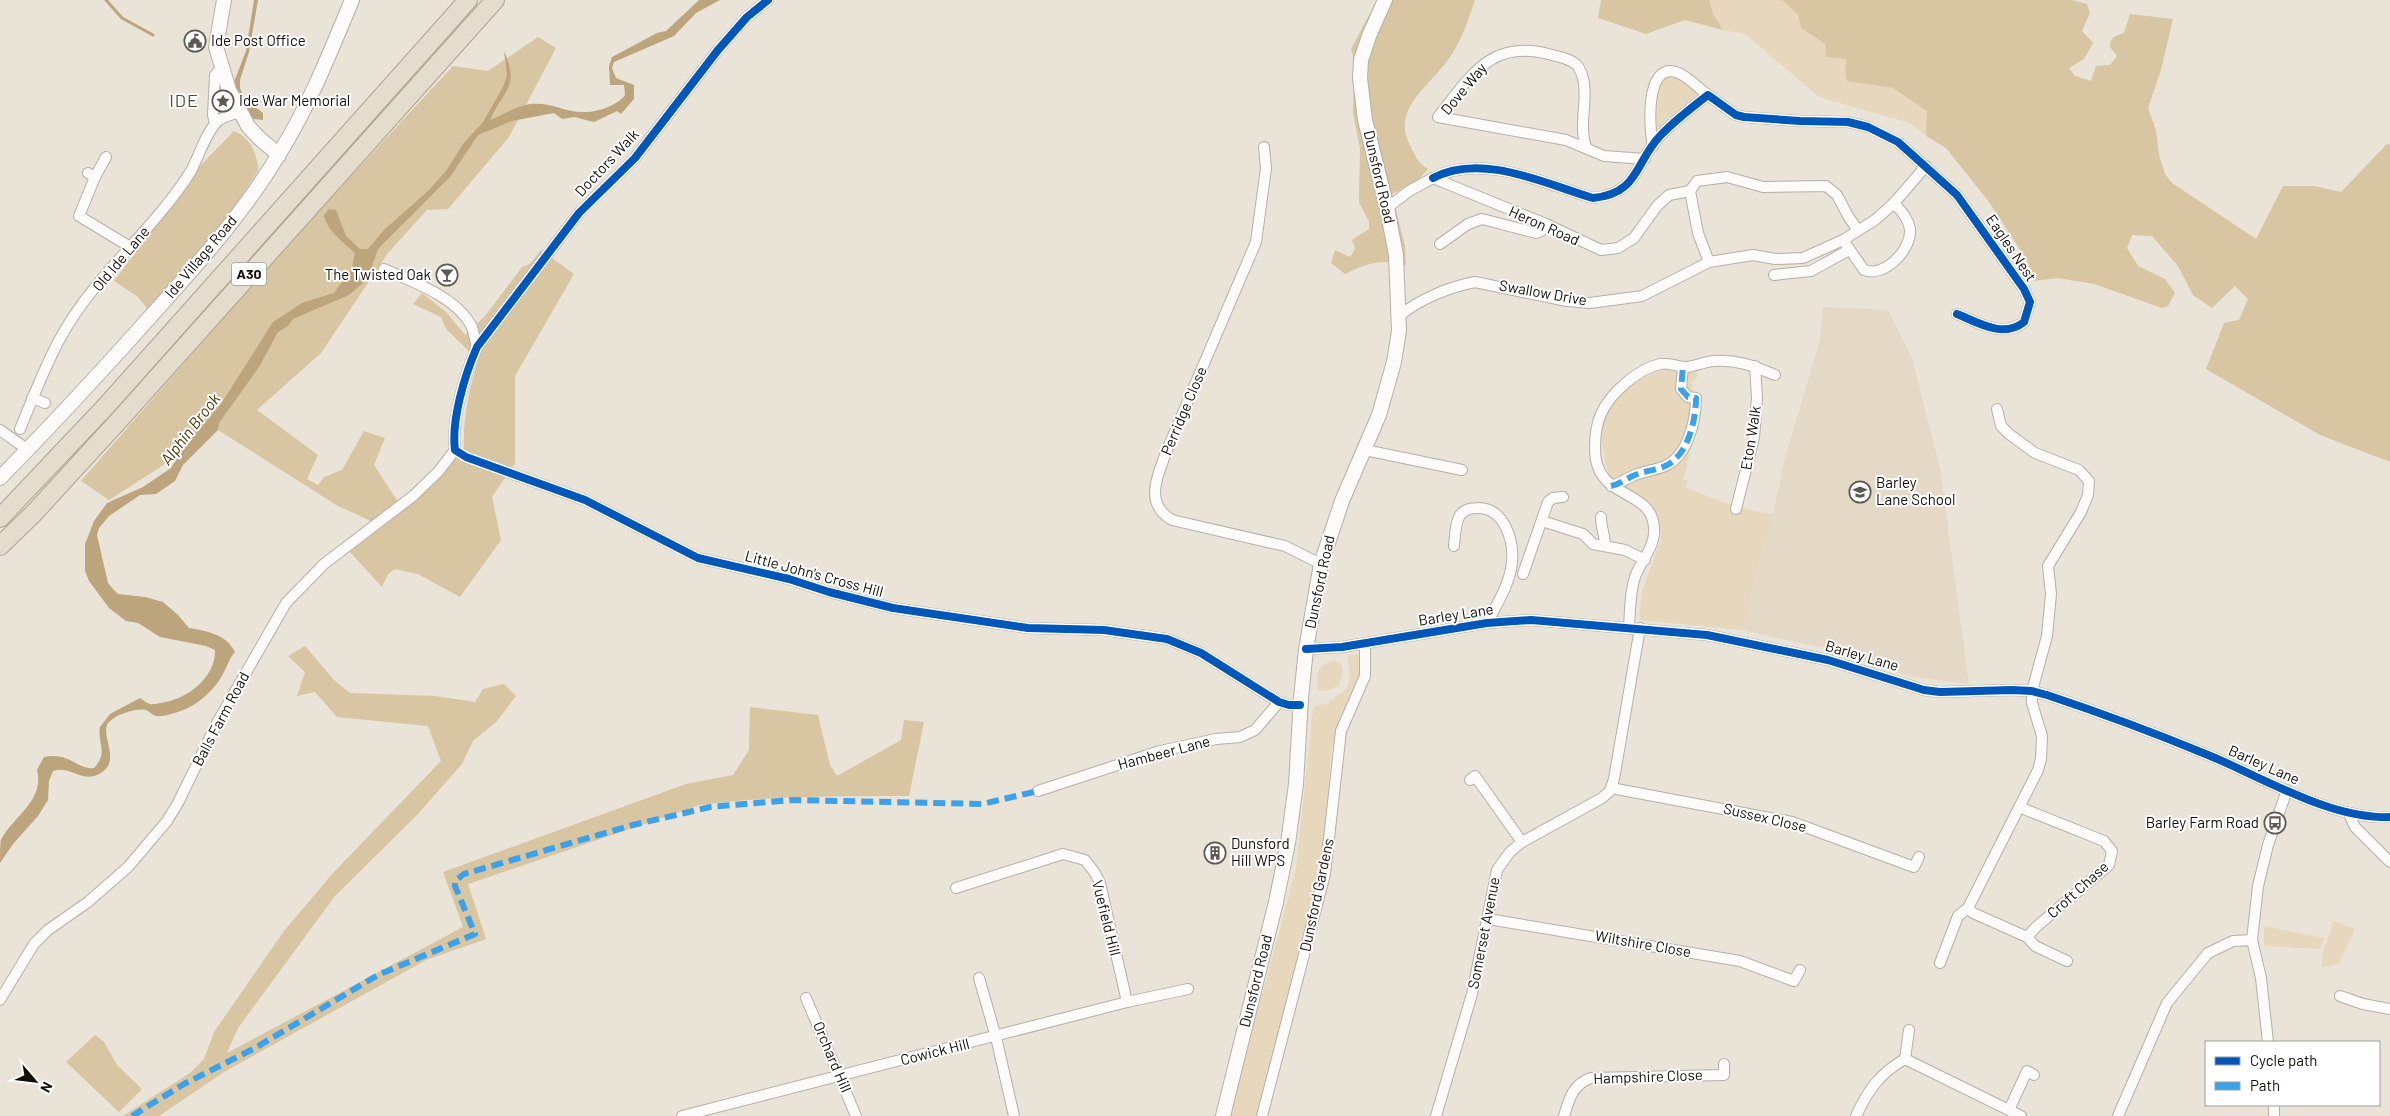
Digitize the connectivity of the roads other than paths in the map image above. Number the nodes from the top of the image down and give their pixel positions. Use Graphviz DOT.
graph roads {
  1 [pos="224,0"];
  2 [pos="352,0"];
  3 [pos="468,0"];
  4 [pos="495,0"];
  5 [pos="768,0"];
  6 [pos="1385,0"];
  7 [pos="222,68"];
  8 [pos="1708,95"];
  9 [pos="239,112"];
  10 [pos="216,123"];
  11 [pos="1653,146"];
  12 [pos="1264,147"];
  13 [pos="1586,147"];
  14 [pos="279,155"];
  15 [pos="106,156"];
  16 [pos="1645,159"];
  17 [pos="1926,166"];
  18 [pos="1433,178"];
  19 [pos="1690,191"];
  20 [pos="1894,203"];
  21 [pos="1387,208"];
  22 [pos="1546,224"];
  23 [pos="1857,229"];
  24 [pos="1843,240"];
  25 [pos="1440,244"];
  26 [pos="132,248"];
  27 [pos="1849,250"];
  28 [pos="1708,262"];
  29 [pos="384,270"];
  30 [pos="1774,275"];
  31 [pos="1956,314"];
  32 [pos="1399,316"];
  33 [pos="472,327"];
  34 [pos="491,328"];
  35 [pos="476,347"];
  36 [pos="1755,366"];
  37 [pos="1683,367"];
  38 [pos="1775,375"];
  39 [pos="32,398"];
  40 [pos="45,403"];
  41 [pos="1997,409"];
  42 [pos="0,430"];
  43 [pos="20,430"];
  44 [pos="28,450"];
  45 [pos="455,450"];
  46 [pos="1366,450"];
  47 [pos="1462,470"];
  48 [pos="0,478"];
  49 [pos="1611,486"];
  50 [pos="1564,497"];
  51 [pos="1736,509"];
  52 [pos="1601,517"];
  53 [pos="0,518"];
  54 [pos="1542,521"];
  55 [pos="0,546"];
  56 [pos="1454,546"];
  57 [pos="1605,546"];
  58 [pos="1645,560"];
  59 [pos="1321,564"];
  60 [pos="1523,574"];
  61 [pos="1487,623"];
  62 [pos="1634,628"];
  63 [pos="1365,644"];
  64 [pos="1306,649"];
  65 [pos="2032,691"];
  66 [pos="1279,702"];
  67 [pos="1300,705"];
  68 [pos="1484,769"];
  69 [pos="1611,788"];
  70 [pos="2287,790"];
  71 [pos="1038,791"];
  72 [pos="2019,807"];
  73 [pos="2349,814"];
  74 [pos="2390,817"];
  75 [pos="1522,842"];
  76 [pos="1919,857"];
  77 [pos="2390,862"];
  78 [pos="1914,867"];
  79 [pos="1909,878"];
  80 [pos="956,888"];
  81 [pos="1968,908"];
  82 [pos="1488,919"];
  83 [pos="2027,937"];
  84 [pos="2252,940"];
  85 [pos="2067,961"];
  86 [pos="1940,963"];
  87 [pos="1800,970"];
  88 [pos="979,978"];
  89 [pos="1794,981"];
  90 [pos="1188,989"];
  91 [pos="1789,990"];
  92 [pos="2340,996"];
  93 [pos="806,998"];
  94 [pos="0,1000"];
  95 [pos="1126,1002"];
  96 [pos="2390,1009"];
  97 [pos="1909,1030"];
  98 [pos="996,1037"];
  99 [pos="2268,1041"];
  100 [pos="1905,1059"];
  101 [pos="2026,1071"];
  102 [pos="1724,1074"];
  103 [pos="841,1076"];
  104 [pos="2009,1110"];
  105 [pos="682,1116"];
  106 [pos="856,1116"];
  107 [pos="1014,1116"];
  108 [pos="1223,1116"];
  109 [pos="1262,1116"];
  110 [pos="1436,1116"];
  111 [pos="1564,1116"];
  112 [pos="1856,1116"];
  113 [pos="2021,1116"];
  114 [pos="2118,1116"];
  1 -- 7 [label="main road"];
  2 -- 14 [label="main road, Ide Village Road"];
  3 -- 53 [label="highway, A30"];
  4 -- 55 [label="highway, A30"];
  5 -- 34 [label="street, Doctors Walk"];
  6 -- 21 [label="main road, Dunsford Road"];
  7 -- 9 [label="main road"];
  7 -- 10 [label="street"];
  8 -- 11 [label="street"];
  8 -- 11 [label="street"];
  8 -- 17 [label="street"];
  9 -- 10 [label="street"];
  9 -- 14 [label="main road"];
  10 -- 26 [label="street, Old Ide Lane"];
  11 -- 16 [label="street"];
  12 -- 59 [label="street, Perridge Close"];
  13 -- 13 [label="street, Dove Way"];
  13 -- 16 [label="street, Dove Way"];
  14 -- 44 [label="main road, Ide Village Road"];
  15 -- 26 [label="street"];
  16 -- 18 [label="street"];
  17 -- 20 [label="street, Swallow Drive"];
  17 -- 31 [label="street, Eagles Nest"];
  18 -- 21 [label="street"];
  18 -- 22 [label="street, Heron Road"];
  19 -- 22 [label="street, Heron Road"];
  19 -- 23 [label="street, Heron Road"];
  19 -- 28 [label="street"];
  20 -- 23 [label="street, Swallow Drive"];
  20 -- 27 [label="street"];
  21 -- 32 [label="main road, Dunsford Road"];
  22 -- 25 [label="street"];
  23 -- 24 [label="street, Swallow Drive"];
  24 -- 27 [label="street"];
  24 -- 28 [label="street, Swallow Drive"];
  26 -- 39 [label="street, Old Ide Lane"];
  27 -- 30 [label="street"];
  28 -- 32 [label="street, Swallow Drive"];
  29 -- 33 [label="street"];
  32 -- 46 [label="main road, Dunsford Road"];
  33 -- 34 [label="street"];
  33 -- 35 [label="street"];
  34 -- 35 [label="street"];
  35 -- 45 [label="street"];
  36 -- 37 [label="street"];
  36 -- 38 [label="street"];
  36 -- 51 [label="street, Eton Walk"];
  37 -- 49 [label="street"];
  37 -- 49 [label="street"];
  39 -- 40 [label="street"];
  39 -- 43 [label="street, Old Ide Lane"];
  41 -- 65 [label="street"];
  42 -- 44 [label="street"];
  44 -- 48 [label="main road, Ide Village Road"];
  45 -- 66 [label="street, Little John's Cross Hill"];
  45 -- 94 [label="street, Balls Farm Road"];
  46 -- 47 [label="street"];
  46 -- 59 [label="main road, Dunsford Road"];
  49 -- 58 [label="street"];
  50 -- 54 [label="street"];
  52 -- 57 [label="street"];
  54 -- 57 [label="street"];
  54 -- 60 [label="street"];
  56 -- 61 [label="street"];
  57 -- 58 [label="street"];
  58 -- 62 [label="street"];
  59 -- 64 [label="main road, Dunsford Road"];
  61 -- 62 [label="street, Barley Lane"];
  61 -- 63 [label="street, Barley Lane"];
  62 -- 65 [label="street, Barley Lane"];
  62 -- 69 [label="street"];
  63 -- 64 [label="street, Barley Lane"];
  63 -- 109 [label="street, Dunsford Gardens"];
  64 -- 67 [label="main road, Dunsford Road"];
  65 -- 70 [label="street, Barley Lane"];
  65 -- 72 [label="street"];
  66 -- 67 [label="street, Little John's Cross Hill"];
  66 -- 71 [label="street, Hambeer Lane"];
  67 -- 108 [label="main road, Dunsford Road"];
  68 -- 75 [label="street"];
  69 -- 75 [label="street, Somerset Avenue"];
  69 -- 78 [label="street, Sussex Close"];
  70 -- 73 [label="street, Barley Lane"];
  70 -- 84 [label="street"];
  72 -- 81 [label="street"];
  72 -- 83 [label="street, Croft Chase"];
  73 -- 74 [label="street, Barley Lane"];
  73 -- 77 [label="street"];
  75 -- 82 [label="street, Somerset Avenue"];
  76 -- 78 [label="street"];
  78 -- 79 [label="street"];
  80 -- 95 [label="street, Vuefield Hill"];
  81 -- 83 [label="street"];
  81 -- 86 [label="street"];
  82 -- 89 [label="street, Wiltshire Close"];
  82 -- 110 [label="street, Somerset Avenue"];
  83 -- 85 [label="street"];
  84 -- 99 [label="street"];
  84 -- 114 [label="street"];
  87 -- 89 [label="street"];
  88 -- 98 [label="street"];
  89 -- 91 [label="street"];
  90 -- 95 [label="street, Cowick Hill"];
  92 -- 96 [label="street"];
  93 -- 103 [label="street, Orchard Hill"];
  95 -- 98 [label="street, Cowick Hill"];
  97 -- 100 [label="street"];
  98 -- 103 [label="street, Cowick Hill"];
  98 -- 107 [label="street"];
  100 -- 104 [label="street"];
  100 -- 112 [label="street"];
  101 -- 104 [label="street"];
  102 -- 111 [label="street, Hampshire Close"];
  103 -- 105 [label="street, Cowick Hill"];
  103 -- 106 [label="street, Orchard Hill"];
  104 -- 113 [label="street"];
}
